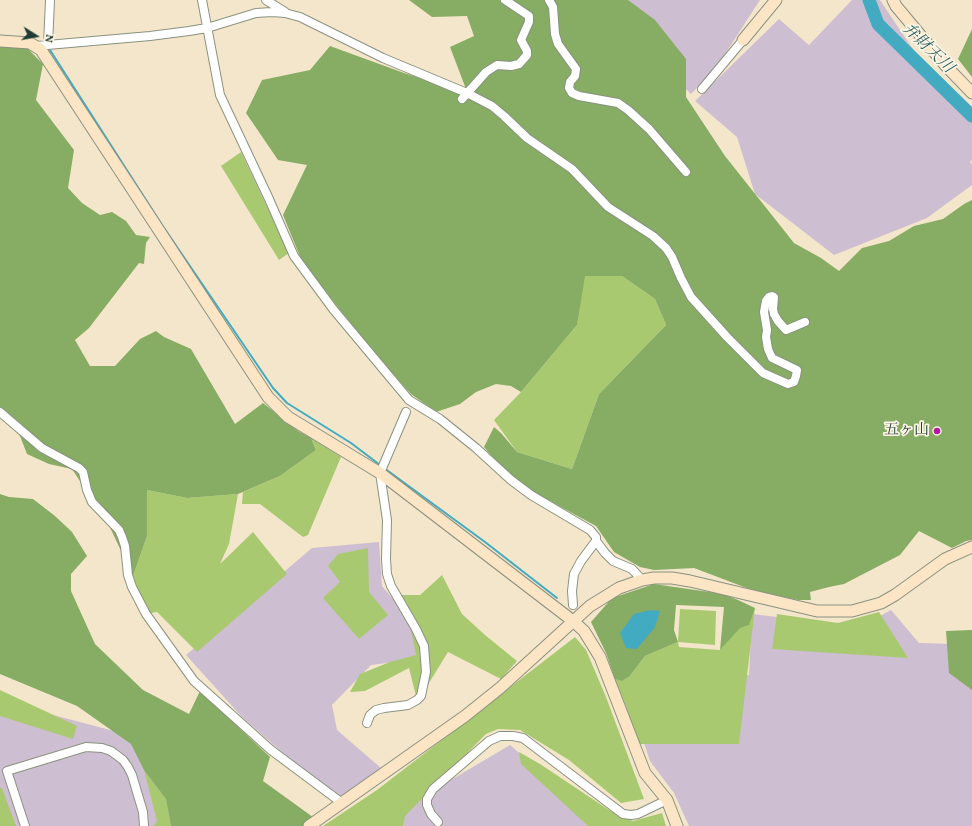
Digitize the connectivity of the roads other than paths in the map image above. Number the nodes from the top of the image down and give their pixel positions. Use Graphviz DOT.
graph roads {
  1 [pos="50,0"];
  2 [pos="202,0"];
  3 [pos="266,0"];
  4 [pos="505,0"];
  5 [pos="549,0"];
  6 [pos="776,0"];
  7 [pos="893,0"];
  8 [pos="285,13"];
  9 [pos="207,28"];
  10 [pos="743,40"];
  11 [pos="0,41"];
  12 [pos="48,45"];
  13 [pos="36,46"];
  14 [pos="702,89"];
  15 [pos="972,92"];
  16 [pos="464,96"];
  17 [pos="686,172"];
  18 [pos="805,322"];
  19 [pos="0,412"];
  20 [pos="406,412"];
  21 [pos="380,473"];
  22 [pos="596,541"];
  23 [pos="972,547"];
  24 [pos="642,580"];
  25 [pos="573,606"];
  26 [pos="573,621"];
  27 [pos="367,723"];
  28 [pos="667,800"];
  29 [pos="342,803"];
  30 [pos="438,822"];
  31 [pos="25,826"];
  32 [pos="144,826"];
  33 [pos="309,826"];
  34 [pos="677,826"];
  1 -- 12 [label="street"];
  2 -- 9 [label="street"];
  3 -- 8 [label="street"];
  4 -- 16 [label="street"];
  5 -- 17 [label="street"];
  6 -- 10 [label="street"];
  7 -- 15 [label="street"];
  8 -- 9 [label="street"];
  8 -- 16 [label="street"];
  9 -- 12 [label="street"];
  9 -- 22 [label="street"];
  10 -- 14 [label="street"];
  11 -- 13 [label="street"];
  12 -- 13 [label="street"];
  13 -- 21 [label="street"];
  16 -- 18 [label="street"];
  19 -- 29 [label="street"];
  20 -- 21 [label="street"];
  21 -- 26 [label="street"];
  21 -- 27 [label="street"];
  22 -- 24 [label="street"];
  22 -- 25 [label="street"];
  23 -- 24 [label="street"];
  24 -- 26 [label="street"];
  26 -- 28 [label="street"];
  26 -- 29 [label="street"];
  28 -- 30 [label="street"];
  28 -- 34 [label="street"];
  29 -- 33 [label="street"];
  31 -- 32 [label="street"];
}
